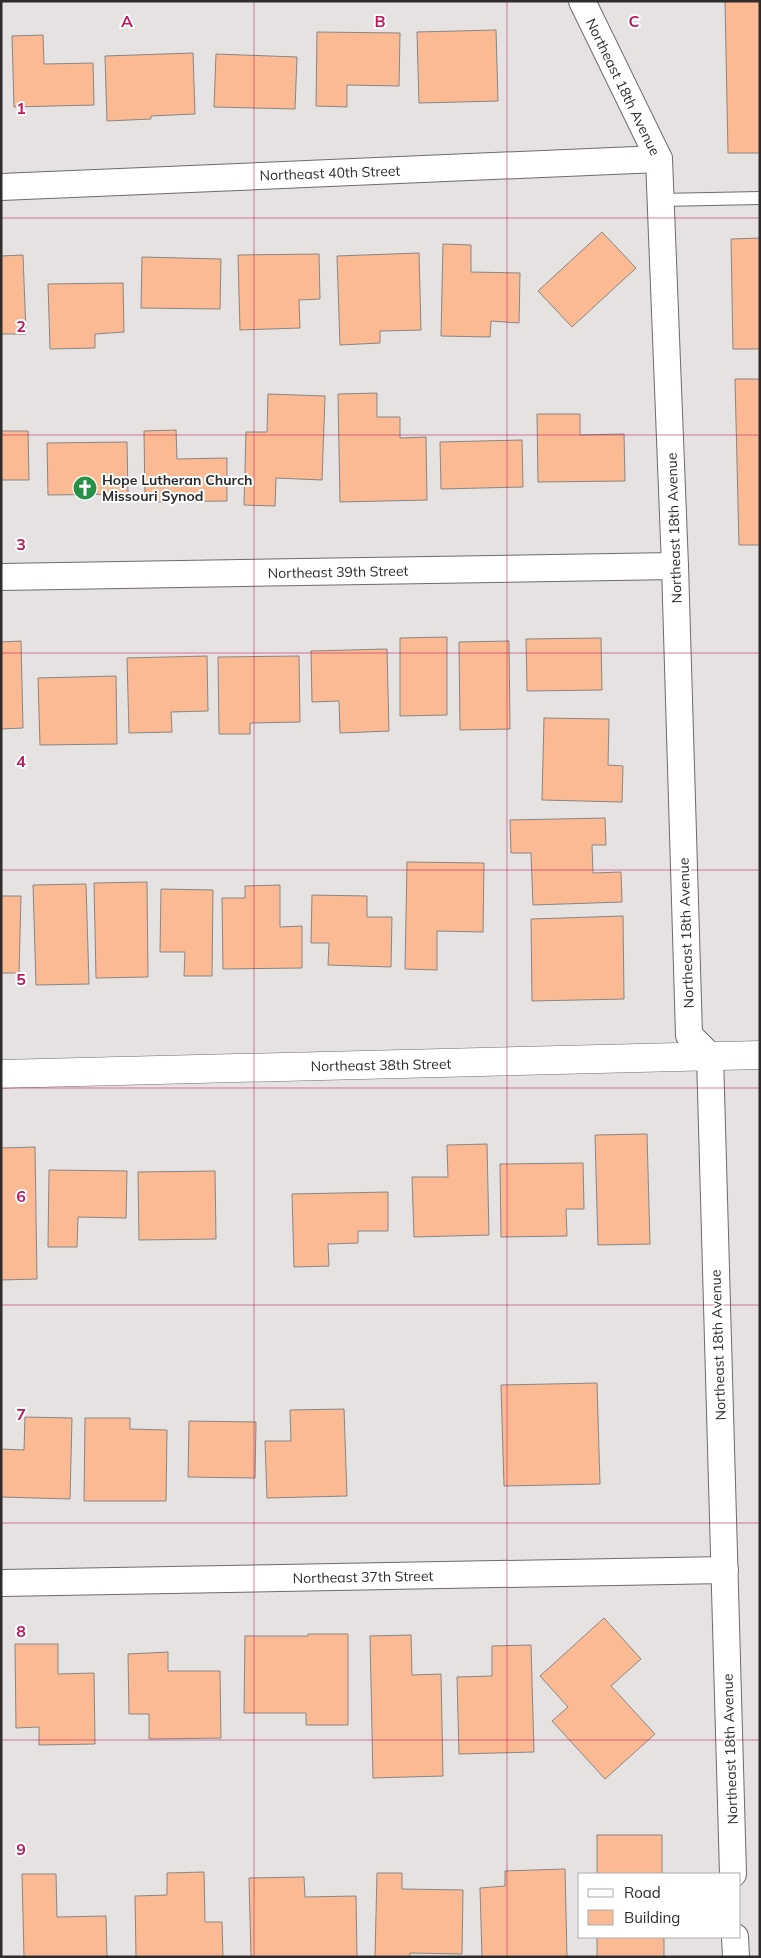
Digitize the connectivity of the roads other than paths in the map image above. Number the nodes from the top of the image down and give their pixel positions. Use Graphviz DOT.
graph roads {
  1 [pos="582,1"];
  2 [pos="658,159"];
  3 [pos="1,187"];
  4 [pos="760,198"];
  5 [pos="660,200"];
  6 [pos="676,566"];
  7 [pos="1,577"];
  8 [pos="760,1055"];
  9 [pos="710,1056"];
  10 [pos="1,1074"];
  11 [pos="725,1570"];
  12 [pos="1,1583"];
  13 [pos="733,1873"];
  14 [pos="735,1938"];
  15 [pos="736,1957"];
  1 -- 2 [label="street, Northeast 18th Avenue"];
  2 -- 3 [label="street, Northeast 40th Street"];
  2 -- 5 [label="street, Northeast 18th Avenue"];
  4 -- 5 [label="lane"];
  5 -- 6 [label="street, Northeast 18th Avenue"];
  6 -- 7 [label="street, Northeast 39th Street"];
  6 -- 9 [label="street, Northeast 18th Avenue"];
  8 -- 9 [label="street, Northeast 38th Street"];
  9 -- 10 [label="street, Northeast 38th Street"];
  9 -- 11 [label="street, Northeast 18th Avenue"];
  11 -- 12 [label="street, Northeast 37th Street"];
  11 -- 13 [label="street, Northeast 18th Avenue"];
  14 -- 15 [label="street"];
}
